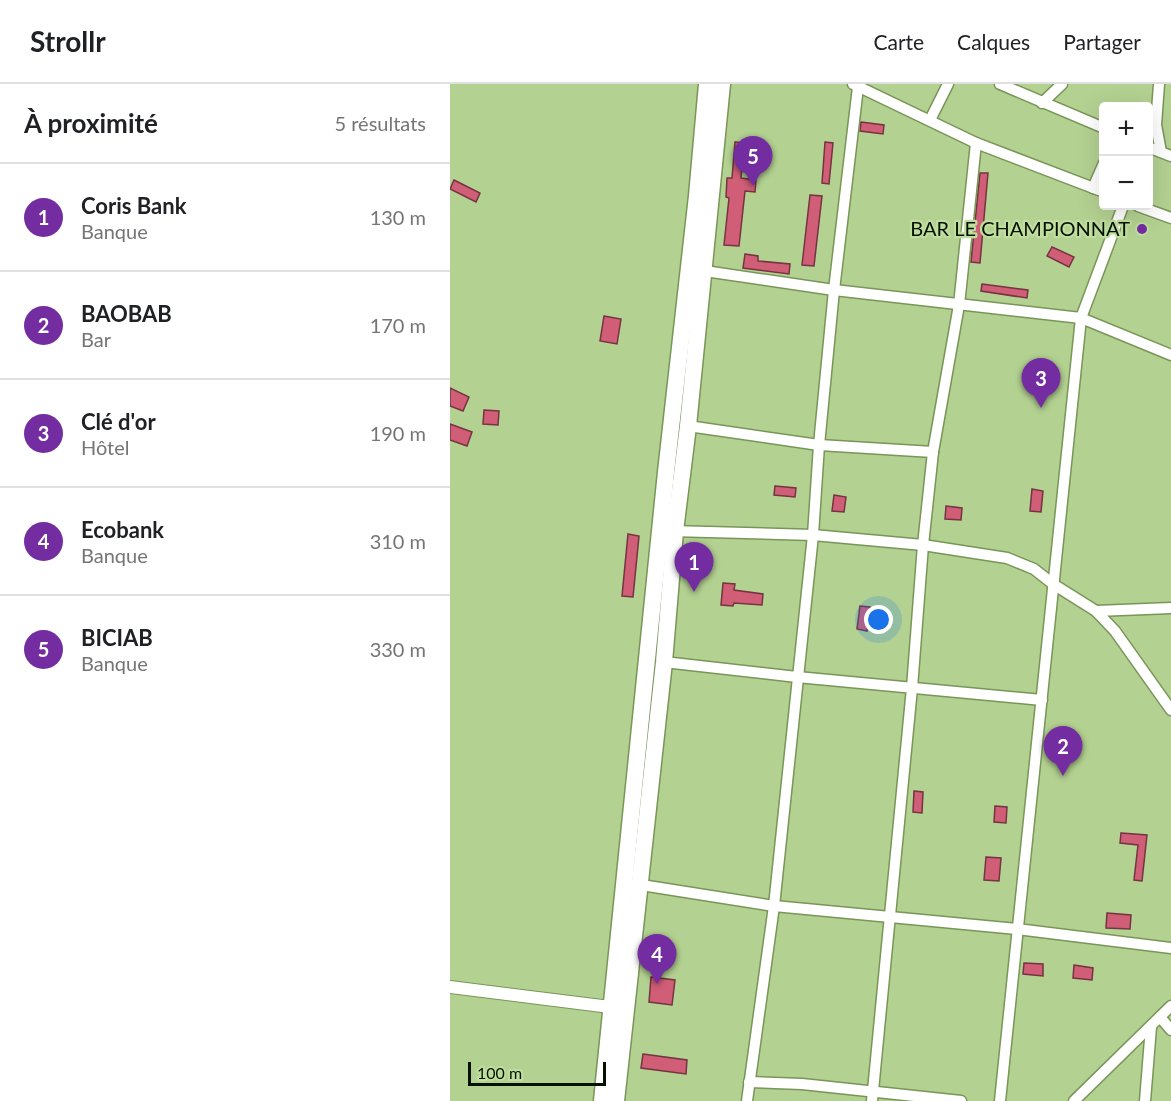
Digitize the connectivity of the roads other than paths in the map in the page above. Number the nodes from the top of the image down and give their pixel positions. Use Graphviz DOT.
graph roads {
  1 [pos="707,84"];
  2 [pos="722,84"];
  3 [pos="948,84"];
  4 [pos="1000,84"];
  5 [pos="1062,84"];
  6 [pos="1159,84"];
  7 [pos="855,85"];
  8 [pos="1042,103"];
  9 [pos="930,120"];
  10 [pos="1099,126"];
  11 [pos="976,143"];
  12 [pos="1166,154"];
  13 [pos="1098,190"];
  14 [pos="1122,210"];
  15 [pos="1149,210"];
  16 [pos="1171,218"];
  17 [pos="696,270"];
  18 [pos="834,291"];
  19 [pos="959,305"];
  20 [pos="1081,318"];
  21 [pos="1171,355"];
  22 [pos="688,426"];
  23 [pos="819,445"];
  24 [pos="933,452"];
  25 [pos="668,531"];
  26 [pos="813,535"];
  27 [pos="923,545"];
  28 [pos="1053,584"];
  29 [pos="1171,608"];
  30 [pos="1096,610"];
  31 [pos="664,662"];
  32 [pos="797,677"];
  33 [pos="912,688"];
  34 [pos="1042,700"];
  35 [pos="1171,710"];
  36 [pos="631,884"];
  37 [pos="774,906"];
  38 [pos="889,917"];
  39 [pos="1017,928"];
  40 [pos="1171,948"];
  41 [pos="450,987"];
  42 [pos="1171,1006"];
  43 [pos="618,1008"];
  44 [pos="1160,1017"];
  45 [pos="1151,1027"];
  46 [pos="1171,1030"];
  47 [pos="749,1082"];
  48 [pos="872,1096"];
  49 [pos="602,1101"];
  50 [pos="616,1101"];
  51 [pos="747,1101"];
  52 [pos="961,1101"];
  53 [pos="1000,1101"];
  54 [pos="1074,1101"];
  55 [pos="1144,1101"];
  1 -- 17 [label="highway"];
  2 -- 17 [label="highway"];
  3 -- 9 [label="street"];
  4 -- 8 [label="street"];
  5 -- 8 [label="street"];
  6 -- 12 [label="street"];
  7 -- 9 [label="street"];
  7 -- 18 [label="street"];
  8 -- 10 [label="street"];
  9 -- 11 [label="street"];
  11 -- 13 [label="street"];
  11 -- 19 [label="street"];
  14 -- 20 [label="street"];
  15 -- 16 [label="street"];
  17 -- 18 [label="street"];
  17 -- 22 [label="highway"];
  17 -- 25 [label="highway"];
  18 -- 19 [label="street"];
  18 -- 23 [label="street"];
  19 -- 20 [label="street"];
  19 -- 24 [label="street"];
  20 -- 21 [label="street"];
  20 -- 28 [label="street"];
  22 -- 23 [label="street"];
  22 -- 25 [label="highway"];
  23 -- 24 [label="street"];
  23 -- 26 [label="street"];
  24 -- 27 [label="street"];
  25 -- 26 [label="street"];
  25 -- 31 [label="highway"];
  25 -- 36 [label="highway"];
  26 -- 27 [label="street"];
  26 -- 32 [label="street"];
  27 -- 28 [label="street"];
  27 -- 33 [label="street"];
  28 -- 30 [label="street"];
  28 -- 34 [label="street"];
  29 -- 30 [label="street"];
  30 -- 35 [label="street"];
  31 -- 32 [label="street"];
  31 -- 36 [label="highway"];
  32 -- 33 [label="street"];
  32 -- 37 [label="street"];
  33 -- 34 [label="street"];
  33 -- 38 [label="street"];
  34 -- 39 [label="street"];
  36 -- 37 [label="street"];
  36 -- 43 [label="highway"];
  37 -- 38 [label="street"];
  37 -- 47 [label="street"];
  38 -- 39 [label="street"];
  38 -- 48 [label="street"];
  39 -- 40 [label="street"];
  39 -- 53 [label="street"];
  41 -- 43 [label="street"];
  42 -- 44 [label="street"];
  43 -- 49 [label="highway"];
  43 -- 50 [label="highway"];
  44 -- 45 [label="street"];
  44 -- 46 [label="street"];
  45 -- 54 [label="street"];
  45 -- 55 [label="street"];
  47 -- 48 [label="street"];
  47 -- 51 [label="street"];
  48 -- 52 [label="street"];
}
